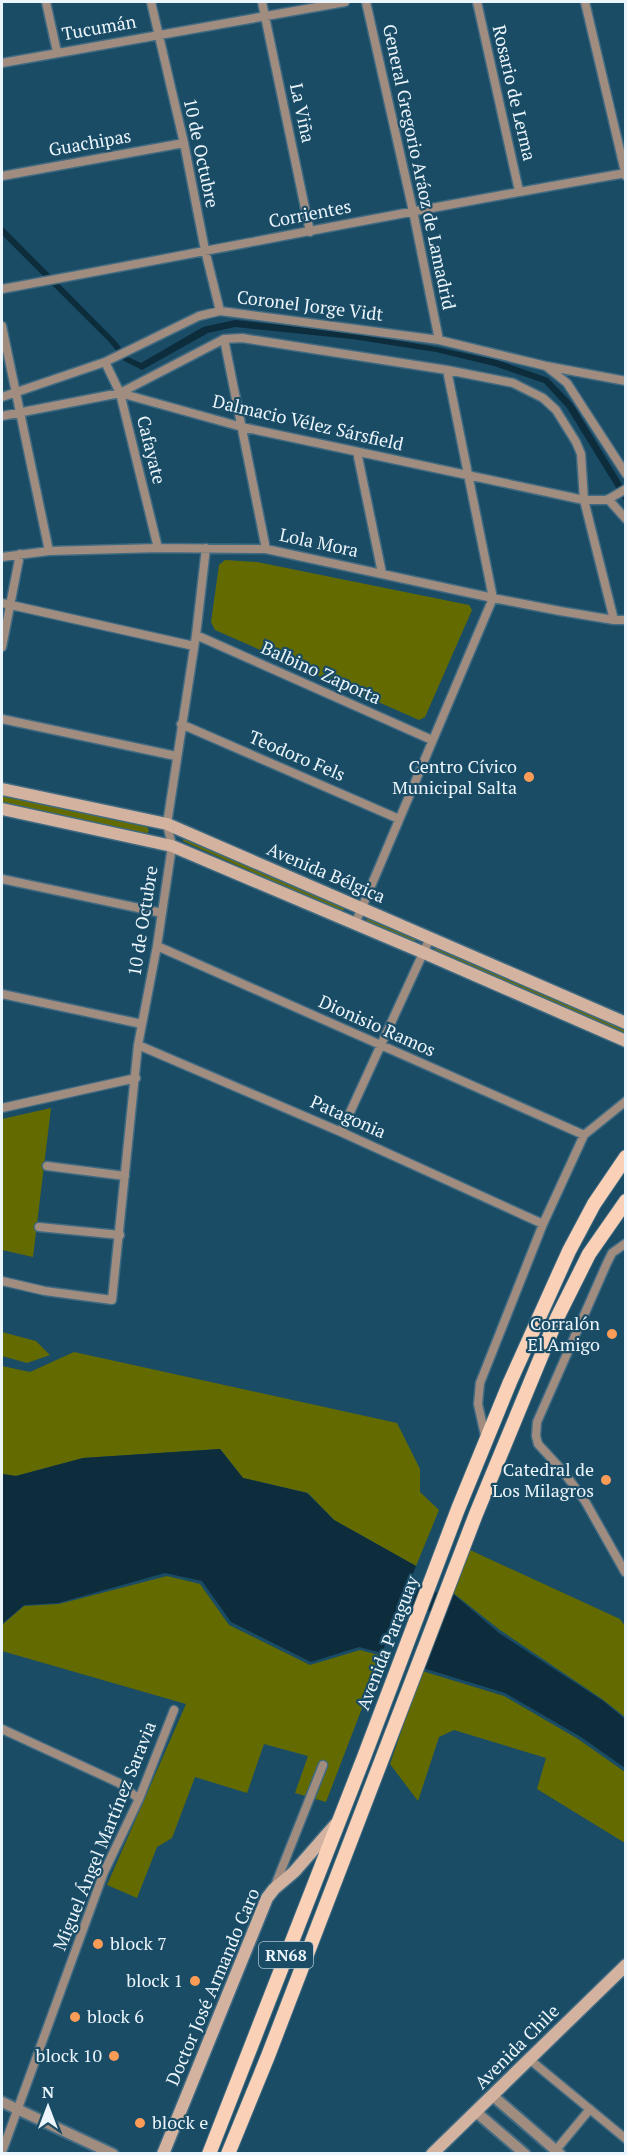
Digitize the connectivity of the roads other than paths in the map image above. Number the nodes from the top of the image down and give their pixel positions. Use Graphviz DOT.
graph roads {
  1 [pos="46,2"];
  2 [pos="151,2"];
  3 [pos="262,2"];
  4 [pos="345,2"];
  5 [pos="366,2"];
  6 [pos="477,2"];
  7 [pos="585,2"];
  8 [pos="265,15"];
  9 [pos="158,34"];
  10 [pos="57,52"];
  11 [pos="2,63"];
  12 [pos="184,143"];
  13 [pos="625,174"];
  14 [pos="2,176"];
  15 [pos="519,191"];
  16 [pos="413,211"];
  17 [pos="310,232"];
  18 [pos="205,250"];
  19 [pos="2,289"];
  20 [pos="220,311"];
  21 [pos="2,326"];
  22 [pos="224,339"];
  23 [pos="439,340"];
  24 [pos="105,362"];
  25 [pos="546,366"];
  26 [pos="447,370"];
  27 [pos="626,381"];
  28 [pos="15,393"];
  29 [pos="120,393"];
  30 [pos="2,397"];
  31 [pos="19,414"];
  32 [pos="2,416"];
  33 [pos="242,427"];
  34 [pos="357,452"];
  35 [pos="467,474"];
  36 [pos="626,474"];
  37 [pos="626,489"];
  38 [pos="611,498"];
  39 [pos="584,500"];
  40 [pos="626,519"];
  41 [pos="158,548"];
  42 [pos="206,548"];
  43 [pos="267,549"];
  44 [pos="49,551"];
  45 [pos="20,554"];
  46 [pos="2,557"];
  47 [pos="382,573"];
  48 [pos="494,598"];
  49 [pos="6,604"];
  50 [pos="614,620"];
  51 [pos="626,620"];
  52 [pos="196,636"];
  53 [pos="194,646"];
  54 [pos="2,647"];
  55 [pos="2,719"];
  56 [pos="182,724"];
  57 [pos="432,740"];
  58 [pos="176,756"];
  59 [pos="2,789"];
  60 [pos="2,809"];
  61 [pos="399,819"];
  62 [pos="167,824"];
  63 [pos="172,846"];
  64 [pos="2,879"];
  65 [pos="361,908"];
  66 [pos="162,913"];
  67 [pos="355,924"];
  68 [pos="430,938"];
  69 [pos="156,946"];
  70 [pos="422,952"];
  71 [pos="2,994"];
  72 [pos="626,1023"];
  73 [pos="142,1024"];
  74 [pos="626,1041"];
  75 [pos="138,1045"];
  76 [pos="381,1046"];
  77 [pos="136,1078"];
  78 [pos="626,1101"];
  79 [pos="2,1108"];
  80 [pos="341,1132"];
  81 [pos="584,1135"];
  82 [pos="626,1157"];
  83 [pos="47,1166"];
  84 [pos="125,1176"];
  85 [pos="626,1200"];
  86 [pos="543,1224"];
  87 [pos="39,1227"];
  88 [pos="120,1236"];
  89 [pos="626,1243"];
  90 [pos="2,1281"];
  91 [pos="486,1441"];
  92 [pos="624,1572"];
  93 [pos="174,1710"];
  94 [pos="2,1729"];
  95 [pos="323,1765"];
  96 [pos="139,1799"];
  97 [pos="339,1821"];
  98 [pos="274,1889"];
  99 [pos="626,1965"];
  100 [pos="528,2060"];
  101 [pos="493,2096"];
  102 [pos="2,2102"];
  103 [pos="17,2109"];
  104 [pos="590,2109"];
  105 [pos="476,2112"];
  106 [pos="626,2139"];
  107 [pos="2,2152"];
  108 [pos="558,2152"];
  109 [pos="113,2154"];
  110 [pos="163,2154"];
  111 [pos="209,2154"];
  112 [pos="228,2154"];
  113 [pos="432,2154"];
  114 [pos="525,2154"];
  1 -- 10 [label="street"];
  2 -- 9 [label="street, 10 de Octubre"];
  3 -- 8 [label="street, La Viña"];
  4 -- 8 [label="street, Tucumán"];
  5 -- 16 [label="street, General Gregorio Aráoz de Lamadrid"];
  6 -- 15 [label="street, Rosario de Lerma"];
  7 -- 13 [label="street"];
  8 -- 9 [label="street, Tucumán"];
  8 -- 17 [label="street, La Viña"];
  9 -- 10 [label="street, Tucumán"];
  9 -- 12 [label="street, 10 de Octubre"];
  10 -- 11 [label="street, Tucumán"];
  12 -- 14 [label="street, Guachipas"];
  12 -- 18 [label="street, 10 de Octubre"];
  13 -- 15 [label="street, Corrientes"];
  15 -- 16 [label="street, Corrientes"];
  16 -- 17 [label="street, Corrientes"];
  16 -- 23 [label="street, General Gregorio Aráoz de Lamadrid"];
  17 -- 18 [label="street, Corrientes"];
  18 -- 19 [label="street, Corrientes"];
  18 -- 20 [label="street, 10 de Octubre"];
  20 -- 23 [label="street, Coronel Jorge Vidt"];
  20 -- 24 [label="street, Coronel Jorge Vidt"];
  21 -- 28 [label="street"];
  22 -- 26 [label="street"];
  22 -- 29 [label="street"];
  22 -- 33 [label="street"];
  23 -- 25 [label="street, Coronel Jorge Vidt"];
  24 -- 28 [label="street, Coronel Jorge Vidt"];
  24 -- 29 [label="street, Cafayate"];
  25 -- 27 [label="street, Coronel Jorge Vidt"];
  25 -- 36 [label="street"];
  26 -- 35 [label="street"];
  26 -- 39 [label="street"];
  28 -- 30 [label="street, Coronel Jorge Vidt"];
  28 -- 31 [label="street"];
  29 -- 31 [label="street, Dalmacio Vélez Sársfield"];
  29 -- 33 [label="street, Dalmacio Vélez Sársfield"];
  29 -- 41 [label="street, Cafayate"];
  31 -- 32 [label="street, Dalmacio Vélez Sársfield"];
  31 -- 44 [label="street"];
  33 -- 34 [label="street, Dalmacio Vélez Sársfield"];
  33 -- 43 [label="street"];
  34 -- 35 [label="street, Dalmacio Vélez Sársfield"];
  34 -- 47 [label="street"];
  35 -- 39 [label="street, Dalmacio Vélez Sársfield"];
  35 -- 48 [label="street"];
  37 -- 38 [label="street"];
  38 -- 39 [label="street, Dalmacio Vélez Sársfield"];
  38 -- 40 [label="street"];
  39 -- 50 [label="street"];
  41 -- 42 [label="street, Lola Mora"];
  41 -- 44 [label="street, Lola Mora"];
  42 -- 43 [label="street, Lola Mora"];
  42 -- 52 [label="street, 10 de Octubre"];
  43 -- 47 [label="street, Lola Mora"];
  44 -- 45 [label="street, Lola Mora"];
  45 -- 46 [label="street, Lola Mora"];
  45 -- 49 [label="street"];
  47 -- 48 [label="street, Lola Mora"];
  48 -- 50 [label="street, Lola Mora"];
  48 -- 57 [label="street"];
  49 -- 53 [label="street"];
  49 -- 54 [label="street"];
  50 -- 51 [label="street, Lola Mora"];
  52 -- 53 [label="street, 10 de Octubre"];
  52 -- 57 [label="street, Balbino Zaporta"];
  53 -- 56 [label="street, 10 de Octubre"];
  55 -- 58 [label="street"];
  56 -- 58 [label="street, 10 de Octubre"];
  56 -- 61 [label="street, Teodoro Fels"];
  57 -- 61 [label="street"];
  58 -- 62 [label="street, 10 de Octubre"];
  59 -- 62 [label="main road, Avenida Bélgica"];
  60 -- 63 [label="main road, Avenida Bélgica"];
  61 -- 65 [label="street"];
  62 -- 63 [label="street, 10 de Octubre"];
  62 -- 65 [label="main road, Avenida Bélgica"];
  63 -- 66 [label="street, 10 de Octubre"];
  63 -- 67 [label="main road, Avenida Bélgica"];
  64 -- 66 [label="street"];
  65 -- 67 [label="street"];
  65 -- 68 [label="main road, Avenida Bélgica"];
  66 -- 69 [label="street, 10 de Octubre"];
  67 -- 70 [label="main road, Avenida Bélgica"];
  68 -- 70 [label="street"];
  68 -- 72 [label="main road, Avenida Bélgica"];
  69 -- 73 [label="street, 10 de Octubre"];
  69 -- 76 [label="street, Dionisio Ramos"];
  70 -- 74 [label="main road, Avenida Bélgica"];
  70 -- 76 [label="street"];
  71 -- 73 [label="street"];
  73 -- 75 [label="street, 10 de Octubre"];
  75 -- 77 [label="street, 10 de Octubre"];
  75 -- 80 [label="street, Patagonia"];
  76 -- 80 [label="street"];
  76 -- 81 [label="street, Dionisio Ramos"];
  77 -- 79 [label="street"];
  77 -- 84 [label="street, 10 de Octubre"];
  78 -- 81 [label="street"];
  80 -- 86 [label="street, Patagonia"];
  81 -- 86 [label="street"];
  82 -- 91 [label="main road, Avenida Paraguay / RN68"];
  83 -- 84 [label="street"];
  84 -- 88 [label="street, 10 de Octubre"];
  85 -- 112 [label="main road, Avenida Paraguay / RN68"];
  86 -- 91 [label="street"];
  87 -- 88 [label="street"];
  88 -- 90 [label="street, 10 de Octubre"];
  89 -- 92 [label="street"];
  91 -- 97 [label="main road, Avenida Paraguay / RN68"];
  93 -- 96 [label="street, Miguel Ángel Martínez Saravia"];
  94 -- 96 [label="street"];
  95 -- 98 [label="street"];
  96 -- 103 [label="street, Miguel Ángel Martínez Saravia"];
  97 -- 98 [label="main road, Doctor José Armando Caro"];
  97 -- 111 [label="main road, Avenida Paraguay / RN68"];
  98 -- 110 [label="main road, Doctor José Armando Caro"];
  99 -- 100 [label="main road, Avenida Chile"];
  100 -- 101 [label="main road, Avenida Chile"];
  100 -- 104 [label="street"];
  101 -- 105 [label="main road, Avenida Chile"];
  101 -- 108 [label="street"];
  102 -- 103 [label="street"];
  103 -- 107 [label="street, Miguel Ángel Martínez Saravia"];
  103 -- 109 [label="street"];
  104 -- 106 [label="street"];
  104 -- 108 [label="street"];
  105 -- 113 [label="main road, Avenida Chile"];
  105 -- 114 [label="street"];
}
